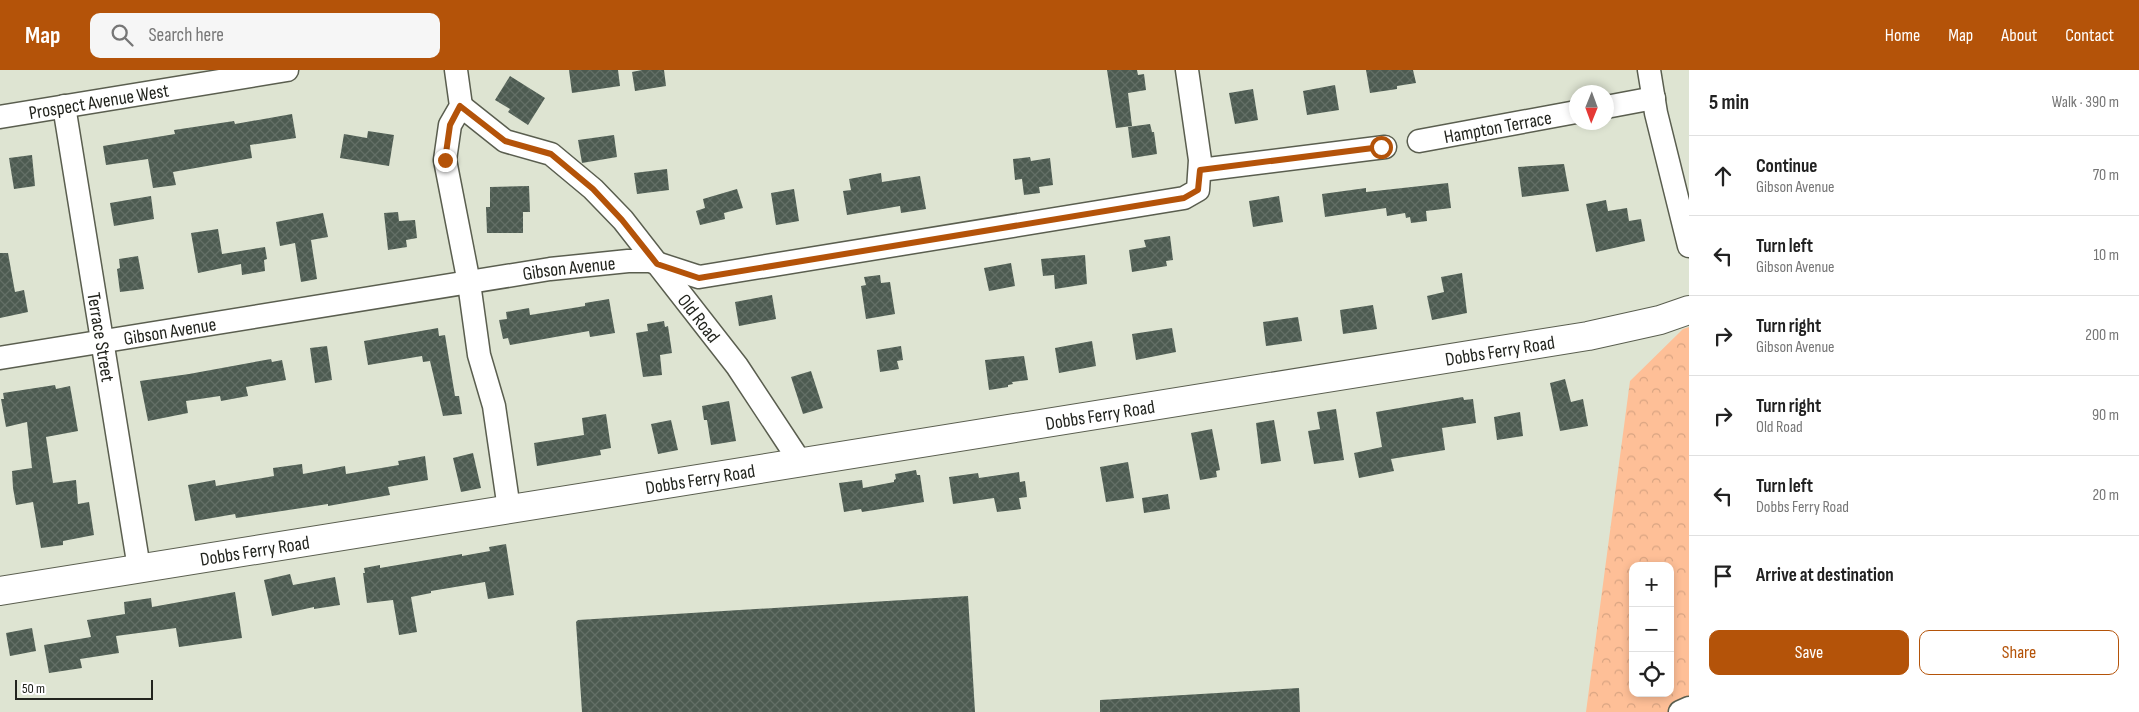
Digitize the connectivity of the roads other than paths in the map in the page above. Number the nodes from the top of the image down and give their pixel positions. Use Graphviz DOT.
graph roads {
  1 [pos="287,70"];
  2 [pos="456,70"];
  3 [pos="1187,70"];
  4 [pos="1650,70"];
  5 [pos="1654,98"];
  6 [pos="64,106"];
  7 [pos="460,106"];
  8 [pos="1614,106"];
  9 [pos="1569,113"];
  10 [pos="0,117"];
  11 [pos="1419,141"];
  12 [pos="1385,146"];
  13 [pos="1200,170"];
  14 [pos="1689,246"];
  15 [pos="657,264"];
  16 [pos="469,283"];
  17 [pos="1689,310"];
  18 [pos="102,343"];
  19 [pos="0,358"];
  20 [pos="801,463"];
  21 [pos="509,509"];
  22 [pos="139,568"];
  23 [pos="0,591"];
  24 [pos="1689,708"];
  25 [pos="1680,712"];
  1 -- 6 [label="street, Prospect Avenue West"];
  2 -- 7 [label="street"];
  3 -- 13 [label="street"];
  4 -- 5 [label="street"];
  5 -- 8 [label="street"];
  5 -- 14 [label="street"];
  6 -- 10 [label="street, Prospect Avenue West"];
  6 -- 18 [label="street, Terrace Street"];
  7 -- 15 [label="street, Old Road"];
  7 -- 16 [label="street"];
  9 -- 11 [label="street, Hampton Terrace"];
  12 -- 13 [label="street"];
  13 -- 15 [label="street, Gibson Avenue"];
  15 -- 16 [label="street, Gibson Avenue"];
  15 -- 20 [label="street, Old Road"];
  16 -- 18 [label="street, Gibson Avenue"];
  16 -- 21 [label="street"];
  17 -- 20 [label="main road, Dobbs Ferry Road"];
  18 -- 19 [label="street, Gibson Avenue"];
  18 -- 22 [label="street, Terrace Street"];
  20 -- 21 [label="main road, Dobbs Ferry Road"];
  21 -- 22 [label="main road, Dobbs Ferry Road"];
  22 -- 23 [label="main road, Dobbs Ferry Road"];
  24 -- 25 [label="street"];
}
